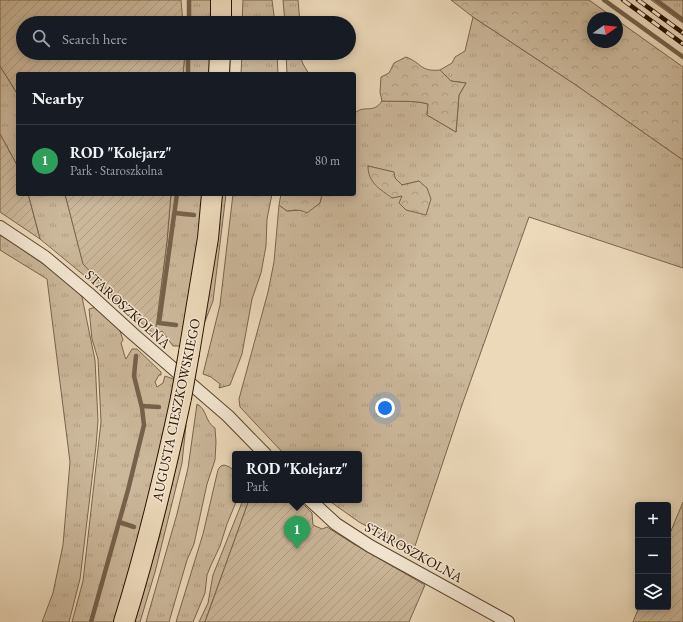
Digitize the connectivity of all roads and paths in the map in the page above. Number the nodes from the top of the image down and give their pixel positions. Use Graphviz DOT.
graph roads {
  1 [pos="221,0"];
  2 [pos="221,16"];
  3 [pos="220,60"];
  4 [pos="219,72"];
  5 [pos="212,196"];
  6 [pos="0,226"];
  7 [pos="262,451"];
  8 [pos="313,503"];
  9 [pos="124,622"];
  10 [pos="508,622"];
  1 -- 2 [label="main road"];
  3 -- 4 [label="main road"];
  5 -- 9 [label="main road, AUGUSTA CIESZKOWSKIEGO, bridge"];
  6 -- 7 [label="street, STAROSZKOLNA"];
  8 -- 10 [label="street, STAROSZKOLNA"];
}
